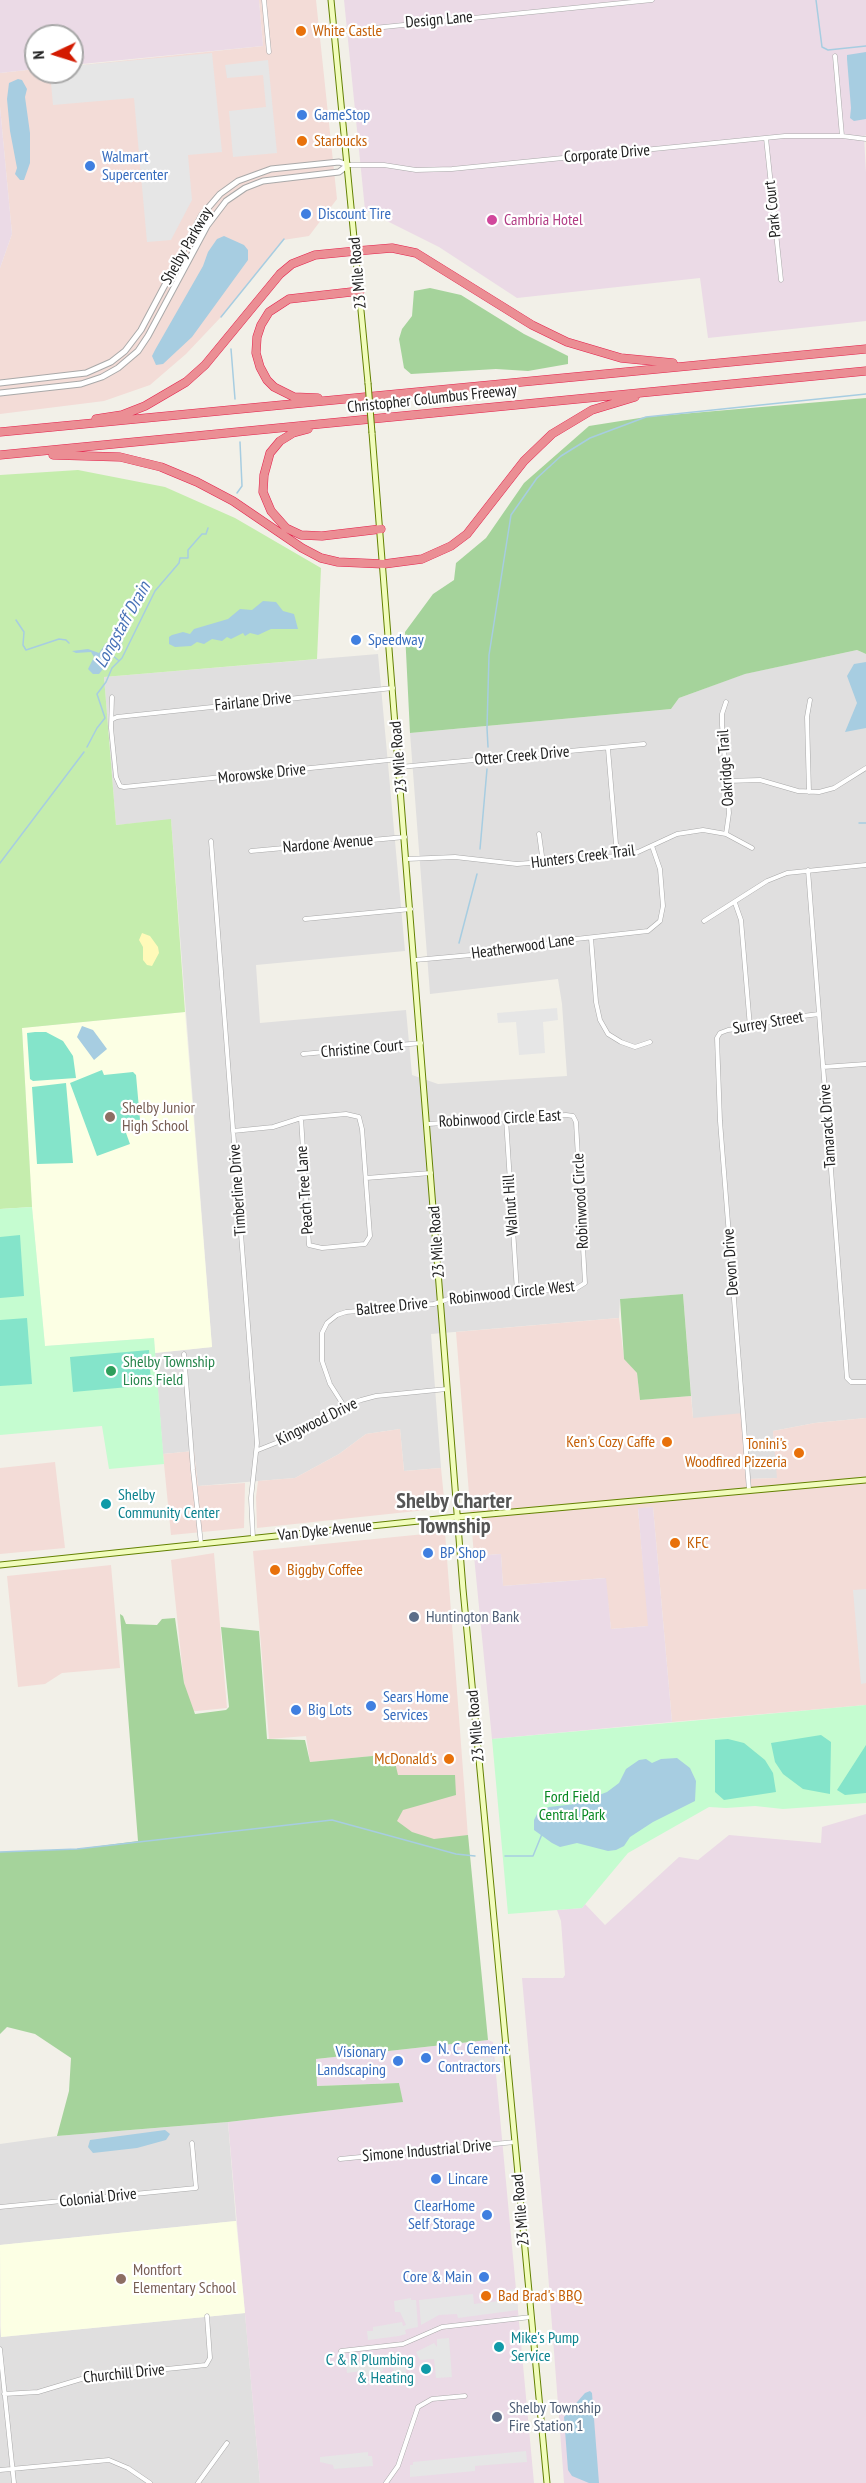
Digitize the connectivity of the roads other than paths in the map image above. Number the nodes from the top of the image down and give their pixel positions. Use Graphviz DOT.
graph roads {
  1 [pos="264,0"];
  2 [pos="331,0"];
  3 [pos="652,0"];
  4 [pos="334,32"];
  5 [pos="269,52"];
  6 [pos="835,56"];
  7 [pos="842,136"];
  8 [pos="766,138"];
  9 [pos="866,139"];
  10 [pos="316,164"];
  11 [pos="348,165"];
  12 [pos="312,174"];
  13 [pos="238,181"];
  14 [pos="236,194"];
  15 [pos="187,243"];
  16 [pos="356,251"];
  17 [pos="192,254"];
  18 [pos="781,280"];
  19 [pos="360,291"];
  20 [pos="866,349"];
  21 [pos="726,363"];
  22 [pos="866,371"];
  23 [pos="0,383"];
  24 [pos="684,389"];
  25 [pos="0,393"];
  26 [pos="355,398"];
  27 [pos="337,423"];
  28 [pos="35,429"];
  29 [pos="0,432"];
  30 [pos="16,454"];
  31 [pos="0,455"];
  32 [pos="381,529"];
  33 [pos="384,564"];
  34 [pos="393,688"];
  35 [pos="112,697"];
  36 [pos="810,699"];
  37 [pos="726,702"];
  38 [pos="113,719"];
  39 [pos="644,744"];
  40 [pos="608,749"];
  41 [pos="400,759"];
  42 [pos="400,767"];
  43 [pos="866,768"];
  44 [pos="727,781"];
  45 [pos="809,792"];
  46 [pos="538,834"];
  47 [pos="726,834"];
  48 [pos="406,837"];
  49 [pos="211,841"];
  50 [pos="652,846"];
  51 [pos="752,848"];
  52 [pos="251,851"];
  53 [pos="617,856"];
  54 [pos="407,859"];
  55 [pos="543,863"];
  56 [pos="866,865"];
  57 [pos="808,870"];
  58 [pos="735,903"];
  59 [pos="411,909"];
  60 [pos="305,919"];
  61 [pos="704,921"];
  62 [pos="591,938"];
  63 [pos="415,960"];
  64 [pos="819,1014"];
  65 [pos="750,1027"];
  66 [pos="718,1034"];
  67 [pos="650,1042"];
  68 [pos="422,1043"];
  69 [pos="303,1054"];
  70 [pos="866,1064"];
  71 [pos="823,1067"];
  72 [pos="573,1116"];
  73 [pos="300,1118"];
  74 [pos="506,1119"];
  75 [pos="428,1124"];
  76 [pos="233,1131"];
  77 [pos="432,1173"];
  78 [pos="366,1178"];
  79 [pos="584,1286"];
  80 [pos="517,1292"];
  81 [pos="441,1300"];
  82 [pos="184,1354"];
  83 [pos="866,1382"];
  84 [pos="448,1389"];
  85 [pos="344,1406"];
  86 [pos="257,1451"];
  87 [pos="866,1480"];
  88 [pos="749,1490"];
  89 [pos="457,1517"];
  90 [pos="253,1539"];
  91 [pos="201,1544"];
  92 [pos="0,1565"];
  93 [pos="515,2142"];
  94 [pos="192,2143"];
  95 [pos="340,2159"];
  96 [pos="0,2208"];
  97 [pos="207,2316"];
  98 [pos="531,2317"];
  99 [pos="0,2349"];
  100 [pos="341,2351"];
  101 [pos="4,2394"];
  102 [pos="465,2396"];
  103 [pos="227,2443"];
  104 [pos="13,2469"];
  105 [pos="0,2470"];
  106 [pos="14,2483"];
  107 [pos="150,2483"];
  108 [pos="198,2483"];
  109 [pos="386,2483"];
  110 [pos="547,2483"];
  1 -- 5 [label="street"];
  2 -- 4 [label="main road, 23 Mile Road"];
  3 -- 4 [label="street, Design Lane"];
  4 -- 11 [label="main road, 23 Mile Road"];
  6 -- 7 [label="street"];
  7 -- 8 [label="street, Corporate Drive"];
  7 -- 9 [label="street, Corporate Drive"];
  8 -- 11 [label="street, Corporate Drive"];
  8 -- 18 [label="street, Park Court"];
  10 -- 11 [label="street, Shelby Parkway"];
  10 -- 12 [label="street"];
  10 -- 13 [label="street, Shelby Parkway"];
  11 -- 12 [label="street, Shelby Parkway"];
  11 -- 16 [label="main road, 23 Mile Road"];
  12 -- 14 [label="street, Shelby Parkway"];
  13 -- 14 [label="street"];
  13 -- 15 [label="street, Shelby Parkway"];
  14 -- 17 [label="street, Shelby Parkway"];
  15 -- 17 [label="street"];
  15 -- 23 [label="street, Shelby Parkway"];
  16 -- 19 [label="main road, 23 Mile Road"];
  16 -- 21 [label="highway"];
  16 -- 28 [label="highway"];
  17 -- 25 [label="street, Shelby Parkway"];
  19 -- 26 [label="highway"];
  19 -- 32 [label="main road, 23 Mile Road, bridge"];
  20 -- 21 [label="highway, Christopher Columbus Freeway"];
  21 -- 26 [label="highway, Christopher Columbus Freeway"];
  22 -- 24 [label="highway, Christopher Columbus Freeway"];
  24 -- 27 [label="highway, Christopher Columbus Freeway"];
  24 -- 33 [label="highway"];
  26 -- 28 [label="highway, Christopher Columbus Freeway"];
  27 -- 30 [label="highway, Christopher Columbus Freeway"];
  27 -- 32 [label="highway"];
  28 -- 29 [label="highway, Christopher Columbus Freeway"];
  30 -- 31 [label="highway, Christopher Columbus Freeway"];
  30 -- 33 [label="highway"];
  32 -- 33 [label="main road, 23 Mile Road"];
  33 -- 34 [label="main road, 23 Mile Road"];
  34 -- 38 [label="street, Fairlane Drive"];
  34 -- 41 [label="main road, 23 Mile Road"];
  35 -- 38 [label="street"];
  36 -- 45 [label="street"];
  37 -- 44 [label="street, Oakridge Trail"];
  38 -- 41 [label="street, Morowske Drive"];
  39 -- 40 [label="street, Otter Creek Drive"];
  40 -- 42 [label="street, Otter Creek Drive"];
  40 -- 53 [label="street"];
  41 -- 42 [label="main road, 23 Mile Road"];
  42 -- 48 [label="main road, 23 Mile Road"];
  43 -- 45 [label="street"];
  44 -- 45 [label="street"];
  44 -- 47 [label="street, Oakridge Trail"];
  46 -- 55 [label="street"];
  47 -- 50 [label="street, Hunters Creek Trail"];
  47 -- 51 [label="street, Hunters Creek Trail"];
  48 -- 52 [label="street, Nardone Avenue"];
  48 -- 54 [label="main road, 23 Mile Road"];
  49 -- 76 [label="street, Timberline Drive"];
  50 -- 53 [label="street, Hunters Creek Trail"];
  50 -- 62 [label="street, Heatherwood Lane"];
  53 -- 55 [label="street, Hunters Creek Trail"];
  54 -- 55 [label="street, Hunters Creek Trail"];
  54 -- 59 [label="main road, 23 Mile Road"];
  56 -- 57 [label="street"];
  57 -- 58 [label="street"];
  57 -- 64 [label="street, Tamarack Drive"];
  58 -- 61 [label="street"];
  58 -- 65 [label="street"];
  59 -- 60 [label="street"];
  59 -- 63 [label="main road, 23 Mile Road"];
  62 -- 63 [label="street, Heatherwood Lane"];
  62 -- 67 [label="street"];
  63 -- 68 [label="main road, 23 Mile Road"];
  64 -- 65 [label="street, Surrey Street"];
  64 -- 71 [label="street, Tamarack Drive"];
  65 -- 66 [label="street, Surrey Street"];
  66 -- 88 [label="street, Devon Drive"];
  68 -- 69 [label="street, Christine Court"];
  68 -- 75 [label="main road, 23 Mile Road"];
  70 -- 71 [label="street"];
  71 -- 83 [label="street, Tamarack Drive"];
  72 -- 74 [label="street, Robinwood Circle East"];
  72 -- 79 [label="street, Robinwood Circle"];
  73 -- 76 [label="street"];
  73 -- 78 [label="street"];
  73 -- 78 [label="street, Peach Tree Lane"];
  74 -- 75 [label="street, Robinwood Circle East"];
  74 -- 80 [label="street, Walnut Hill"];
  75 -- 77 [label="main road, 23 Mile Road"];
  76 -- 86 [label="street, Timberline Drive"];
  77 -- 78 [label="street"];
  77 -- 81 [label="main road, 23 Mile Road"];
  79 -- 80 [label="street, Robinwood Circle West"];
  80 -- 81 [label="street, Robinwood Circle West"];
  81 -- 84 [label="main road, 23 Mile Road"];
  81 -- 85 [label="street, Baltree Drive"];
  82 -- 91 [label="street"];
  84 -- 85 [label="street, Kingwood Drive"];
  84 -- 89 [label="main road, 23 Mile Road"];
  85 -- 86 [label="street, Kingwood Drive"];
  86 -- 90 [label="street, Timberline Drive"];
  87 -- 88 [label="main road, Van Dyke Avenue"];
  88 -- 89 [label="main road, Van Dyke Avenue"];
  89 -- 90 [label="main road, Van Dyke Avenue"];
  89 -- 93 [label="main road, 23 Mile Road"];
  90 -- 91 [label="main road, Van Dyke Avenue"];
  91 -- 92 [label="main road, Van Dyke Avenue"];
  93 -- 95 [label="street, Simone Industrial Drive"];
  93 -- 98 [label="main road, 23 Mile Road"];
  94 -- 96 [label="street, Colonial Drive"];
  97 -- 101 [label="street, Churchill Drive"];
  98 -- 100 [label="street"];
  98 -- 110 [label="main road, 23 Mile Road"];
  99 -- 101 [label="street"];
  101 -- 104 [label="street"];
  102 -- 109 [label="street"];
  103 -- 108 [label="street"];
  104 -- 105 [label="street"];
  104 -- 106 [label="street"];
  104 -- 107 [label="street"];
}
